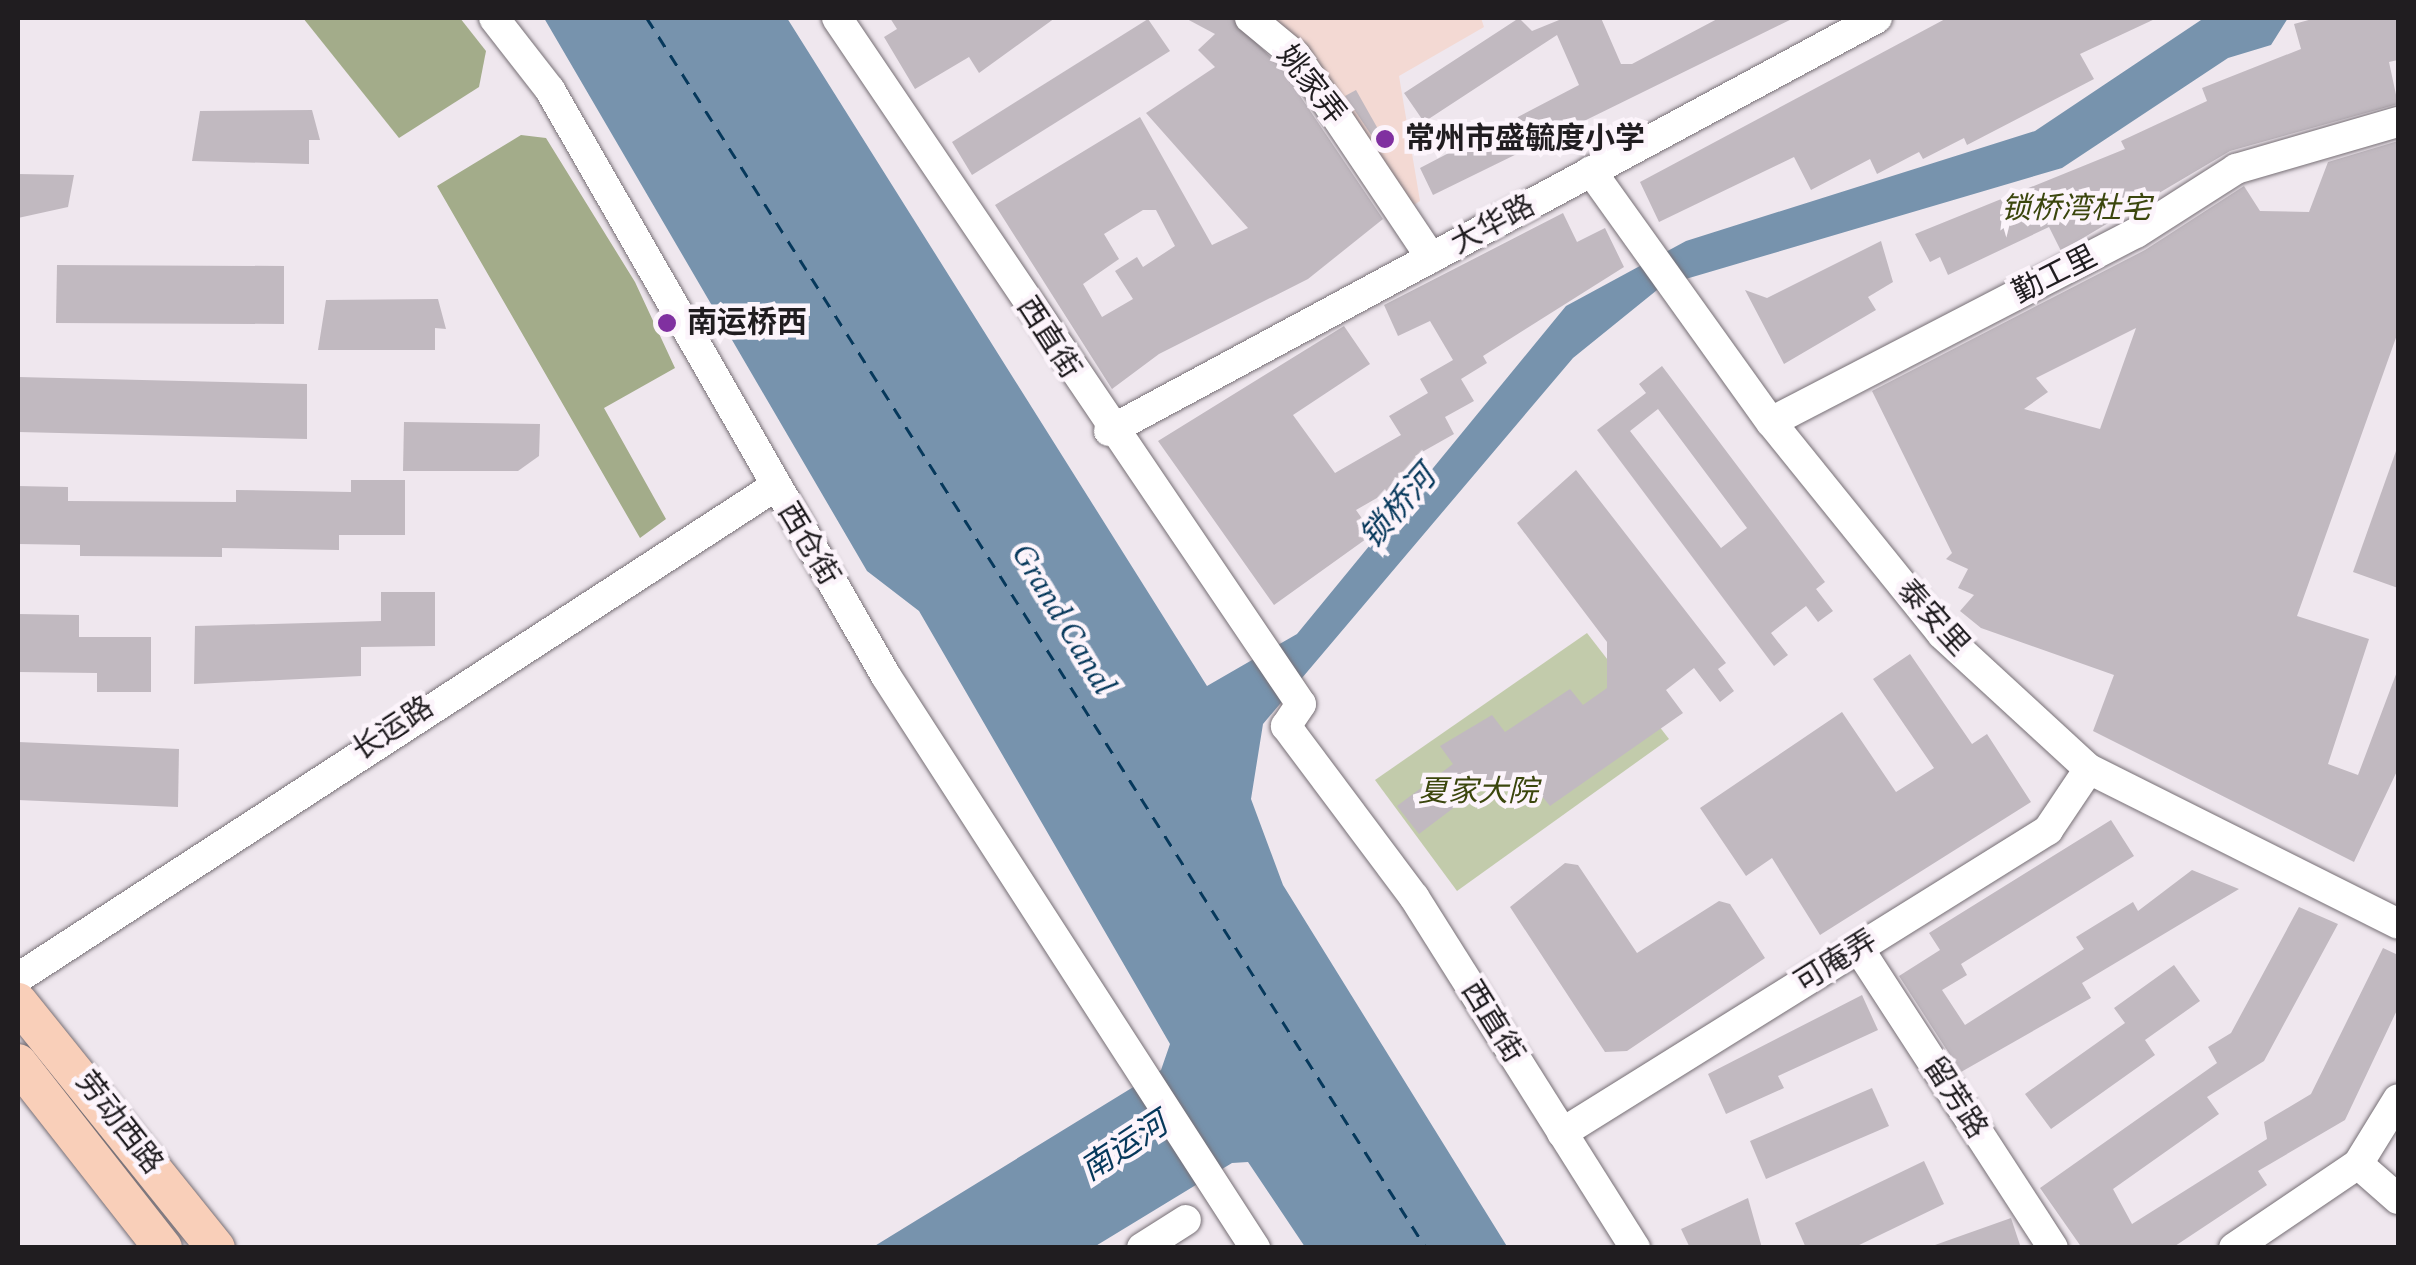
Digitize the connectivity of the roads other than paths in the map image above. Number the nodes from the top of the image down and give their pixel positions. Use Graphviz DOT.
graph roads {
  1 [pos="494,18"];
  2 [pos="837,18"];
  3 [pos="1250,18"];
  4 [pos="1877,18"];
  5 [pos="2398,122"];
  6 [pos="1591,172"];
  7 [pos="1432,258"];
  8 [pos="1772,422"];
  9 [pos="1109,431"];
  10 [pos="774,487"];
  11 [pos="2089,769"];
  12 [pos="2398,924"];
  13 [pos="1859,948"];
  14 [pos="18,978"];
  15 [pos="18,1002"];
  16 [pos="18,1062"];
  17 [pos="2398,1099"];
  18 [pos="1562,1133"];
  19 [pos="2358,1164"];
  20 [pos="2398,1199"];
  21 [pos="1186,1220"];
  22 [pos="163,1248"];
  23 [pos="216,1248"];
  24 [pos="1142,1248"];
  25 [pos="1255,1248"];
  26 [pos="1635,1248"];
  27 [pos="2053,1248"];
  28 [pos="2234,1248"];
  1 -- 10 [label="street, 西仓街"];
  2 -- 9 [label="street, 西直街"];
  3 -- 7 [label="street, 姚家弄"];
  4 -- 6 [label="street, 大华路"];
  5 -- 8 [label="street, 勤工里"];
  6 -- 7 [label="street, 大华路"];
  6 -- 8 [label="street, 泰安里"];
  7 -- 9 [label="street, 大华路"];
  8 -- 11 [label="street, 泰安里"];
  9 -- 18 [label="street, 西直街"];
  10 -- 14 [label="street, 长运路"];
  10 -- 25 [label="street, 西仓街"];
  11 -- 12 [label="street, 泰安里"];
  11 -- 13 [label="street, 可庵弄"];
  13 -- 18 [label="street, 可庵弄"];
  13 -- 27 [label="street, 留芳路"];
  15 -- 23 [label="main road, 劳动西路"];
  16 -- 22 [label="main road, 劳动西路"];
  17 -- 19 [label="street"];
  18 -- 26 [label="street, 西直街"];
  19 -- 20 [label="street"];
  19 -- 28 [label="street"];
  21 -- 24 [label="street"];
}
